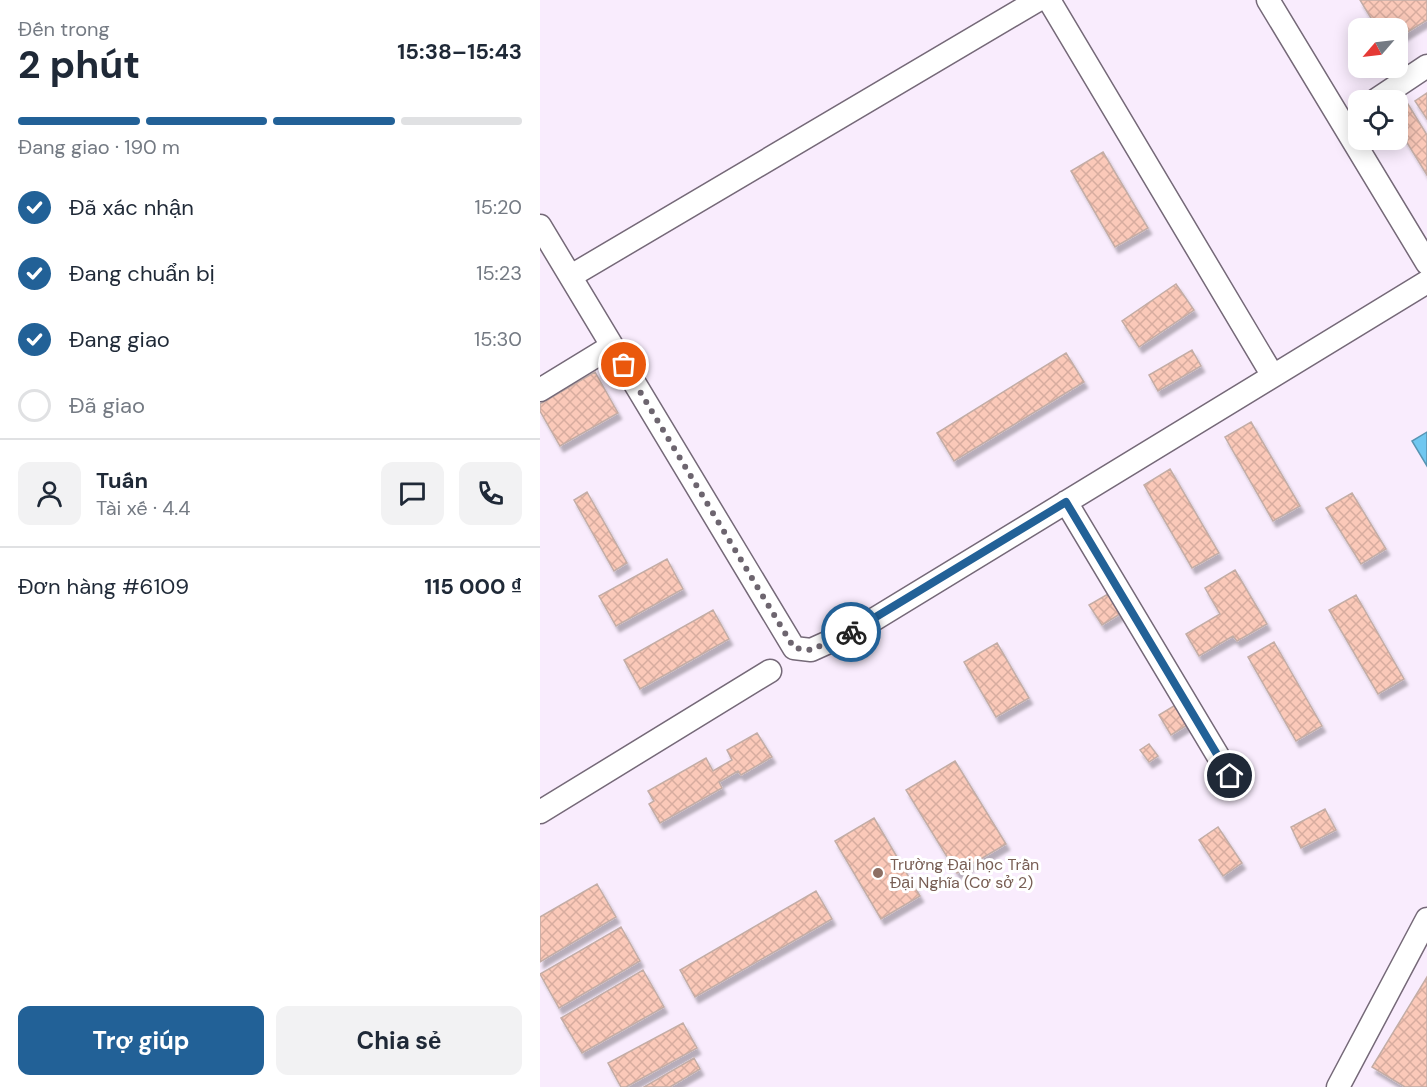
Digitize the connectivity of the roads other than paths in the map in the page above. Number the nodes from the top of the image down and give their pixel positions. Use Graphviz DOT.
graph roads {
  1 [pos="1038,0"];
  2 [pos="1049,0"];
  3 [pos="1268,0"];
  4 [pos="1427,66"];
  5 [pos="1391,90"];
  6 [pos="1348,113"];
  7 [pos="1368,150"];
  8 [pos="540,226"];
  9 [pos="1427,263"];
  10 [pos="570,276"];
  11 [pos="1427,282"];
  12 [pos="612,346"];
  13 [pos="1272,376"];
  14 [pos="540,390"];
  15 [pos="1066,502"];
  16 [pos="770,671"];
  17 [pos="1230,776"];
  18 [pos="540,812"];
  19 [pos="1427,918"];
  20 [pos="1338,1087"];
  1 -- 10 [label="street"];
  2 -- 13 [label="street"];
  3 -- 6 [label="street"];
  4 -- 5 [label="street"];
  7 -- 9 [label="street"];
  8 -- 10 [label="street"];
  10 -- 12 [label="street"];
  11 -- 13 [label="street"];
  12 -- 14 [label="street"];
  12 -- 15 [label="street"];
  13 -- 15 [label="street"];
  15 -- 17 [label="street"];
  16 -- 18 [label="street"];
  19 -- 20 [label="street"];
}
